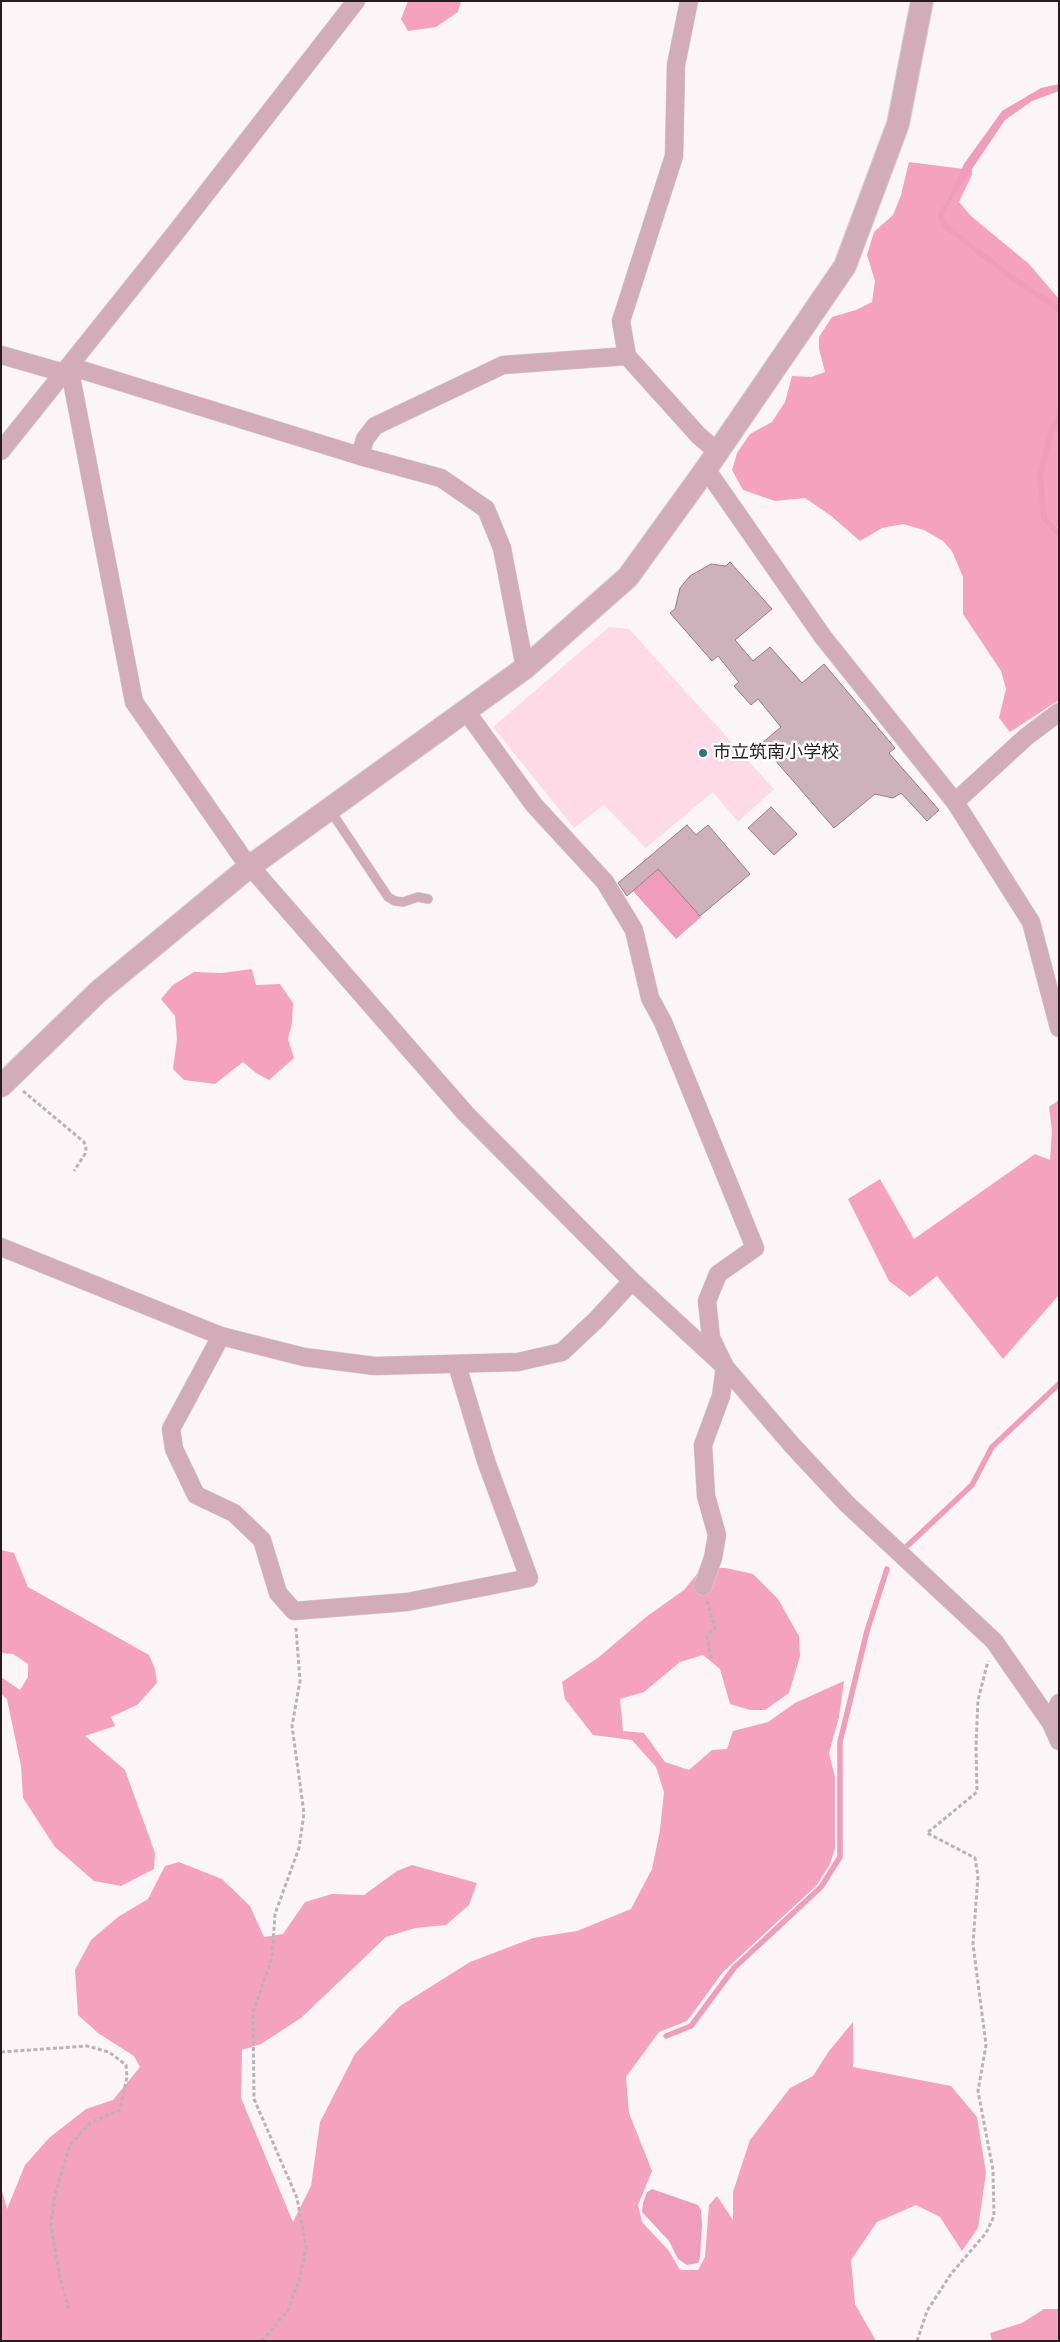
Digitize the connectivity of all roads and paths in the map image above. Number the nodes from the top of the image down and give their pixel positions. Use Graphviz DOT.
graph roads {
  1 [pos="356,1"];
  2 [pos="689,1"];
  3 [pos="922,1"];
  4 [pos="1,354"];
  5 [pos="627,356"];
  6 [pos="67,370"];
  7 [pos="1,451"];
  8 [pos="360,456"];
  9 [pos="712,460"];
  10 [pos="524,668"];
  11 [pos="466,711"];
  12 [pos="1059,712"];
  13 [pos="955,802"];
  14 [pos="330,809"];
  15 [pos="250,867"];
  16 [pos="428,899"];
  17 [pos="1059,1028"];
  18 [pos="9,1086"];
  19 [pos="74,1171"];
  20 [pos="1,1247"];
  21 [pos="632,1281"];
  22 [pos="221,1336"];
  23 [pos="457,1364"];
  24 [pos="725,1367"];
  25 [pos="703,1586"];
  26 [pos="294,1611"];
  27 [pos="994,1641"];
  28 [pos="711,1658"];
  29 [pos="1059,1703"];
  30 [pos="1051,1723"];
  31 [pos="1059,1741"];
  32 [pos="1,2052"];
  33 [pos="69,2310"];
  34 [pos="262,2341"];
  35 [pos="917,2341"];
  1 -- 6 [label="street"];
  2 -- 5 [label="street"];
  3 -- 9 [label="street"];
  4 -- 6 [label="street"];
  5 -- 8 [label="street"];
  5 -- 9 [label="street"];
  6 -- 7 [label="street"];
  6 -- 8 [label="street"];
  6 -- 15 [label="street"];
  8 -- 10 [label="street"];
  9 -- 10 [label="street"];
  9 -- 13 [label="street"];
  10 -- 11 [label="street"];
  11 -- 14 [label="street"];
  11 -- 24 [label="street"];
  12 -- 13 [label="street"];
  13 -- 17 [label="street"];
  14 -- 15 [label="street"];
  14 -- 16 [label="lane"];
  15 -- 18 [label="street"];
  15 -- 21 [label="street"];
  18 -- 19 [label="path"];
  20 -- 22 [label="street"];
  21 -- 23 [label="street"];
  21 -- 24 [label="street"];
  22 -- 23 [label="street"];
  22 -- 26 [label="street"];
  23 -- 26 [label="street"];
  24 -- 25 [label="street"];
  24 -- 27 [label="street"];
  25 -- 28 [label="path"];
  26 -- 34 [label="path"];
  27 -- 30 [label="street"];
  27 -- 35 [label="path"];
  29 -- 30 [label="street"];
  30 -- 31 [label="street"];
  32 -- 33 [label="path"];
}
